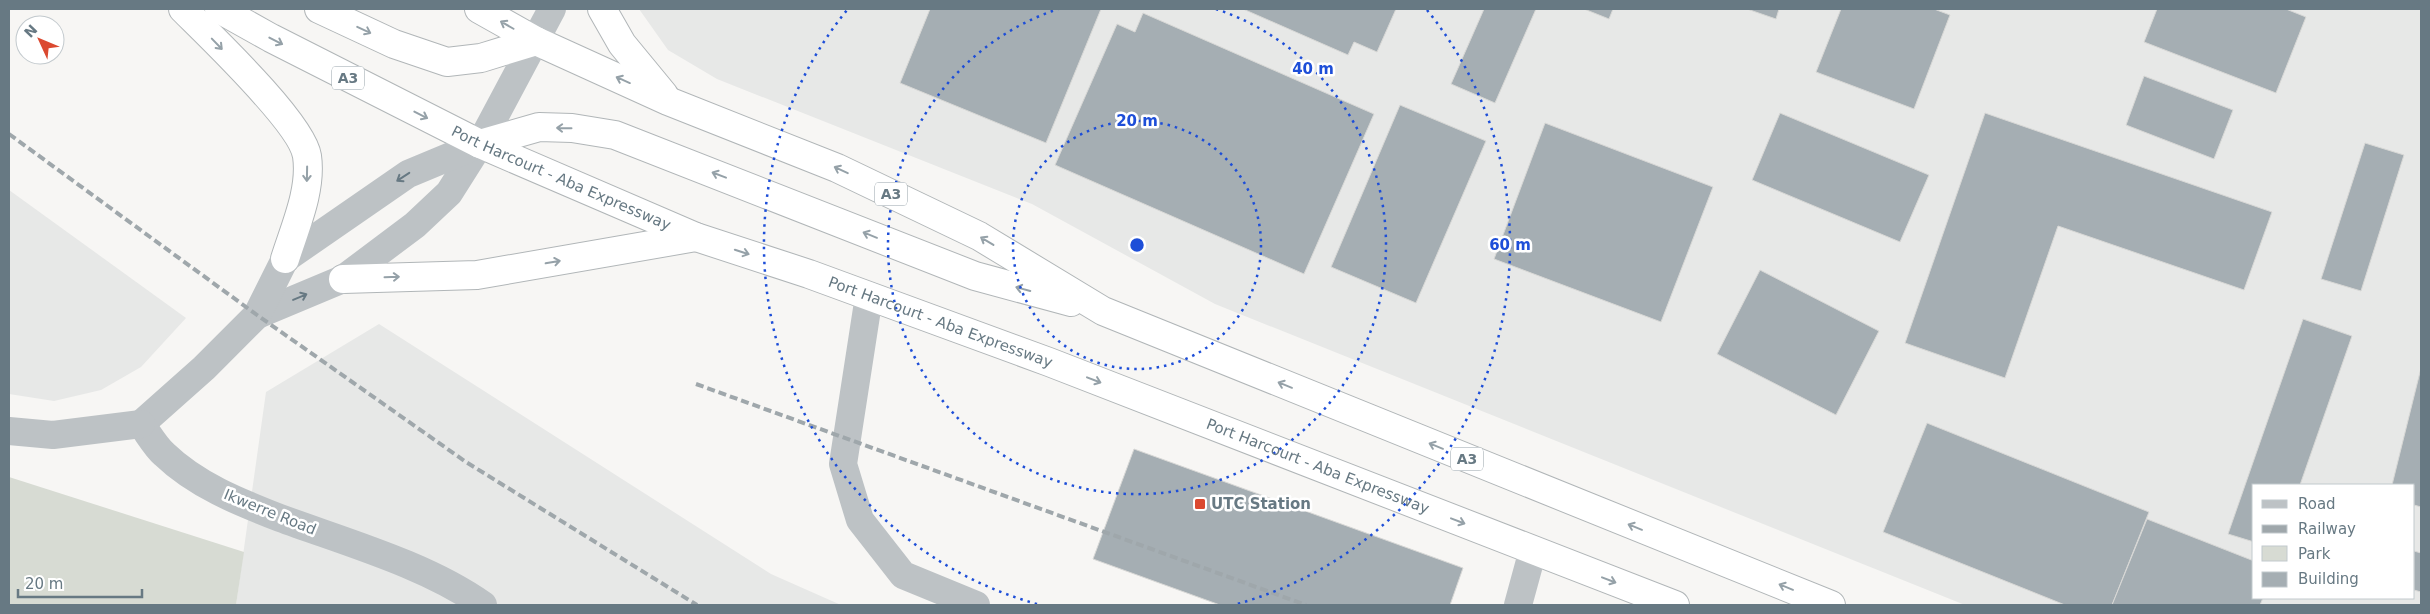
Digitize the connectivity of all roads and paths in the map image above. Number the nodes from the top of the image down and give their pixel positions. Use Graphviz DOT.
graph roads {
  1 [pos="183,9"];
  2 [pos="219,9"];
  3 [pos="320,9"];
  4 [pos="479,9"];
  5 [pos="552,9"];
  6 [pos="602,9"];
  7 [pos="536,41"];
  8 [pos="668,100"];
  9 [pos="480,144"];
  10 [pos="696,237"];
  11 [pos="285,259"];
  12 [pos="343,279"];
  13 [pos="869,296"];
  14 [pos="1104,311"];
  15 [pos="257,315"];
  16 [pos="141,424"];
  17 [pos="9,431"];
  18 [pos="1533,550"];
  19 [pos="482,605"];
  20 [pos="976,605"];
  21 [pos="1518,605"];
  22 [pos="1675,605"];
  23 [pos="1831,605"];
  1 -- 11 [label="highway, one-way"];
  2 -- 9 [label="highway, Port Harcourt - Aba Expressway / A3, one-way"];
  3 -- 7 [label="highway, one-way"];
  7 -- 4 [label="highway, A3, one-way"];
  5 -- 7 [label="street"];
  6 -- 8 [label="highway"];
  8 -- 7 [label="highway, A3, one-way"];
  7 -- 9 [label="street"];
  14 -- 8 [label="highway, A3, one-way"];
  9 -- 10 [label="highway, Port Harcourt - Aba Expressway / A3"];
  9 -- 11 [label="street, one-way"];
  9 -- 12 [label="street"];
  14 -- 9 [label="highway, one-way"];
  12 -- 10 [label="highway, one-way"];
  10 -- 13 [label="highway, Port Harcourt - Aba Expressway / A3, one-way"];
  11 -- 15 [label="street"];
  15 -- 12 [label="street, one-way"];
  13 -- 18 [label="highway, Port Harcourt - Aba Expressway / A3, one-way"];
  13 -- 20 [label="street"];
  23 -- 14 [label="highway, A3, one-way"];
  15 -- 16 [label="street"];
  16 -- 17 [label="street"];
  16 -- 19 [label="street, Ikwerre Road"];
  18 -- 21 [label="street"];
  18 -- 22 [label="highway, Port Harcourt - Aba Expressway / A3, one-way"];
}
